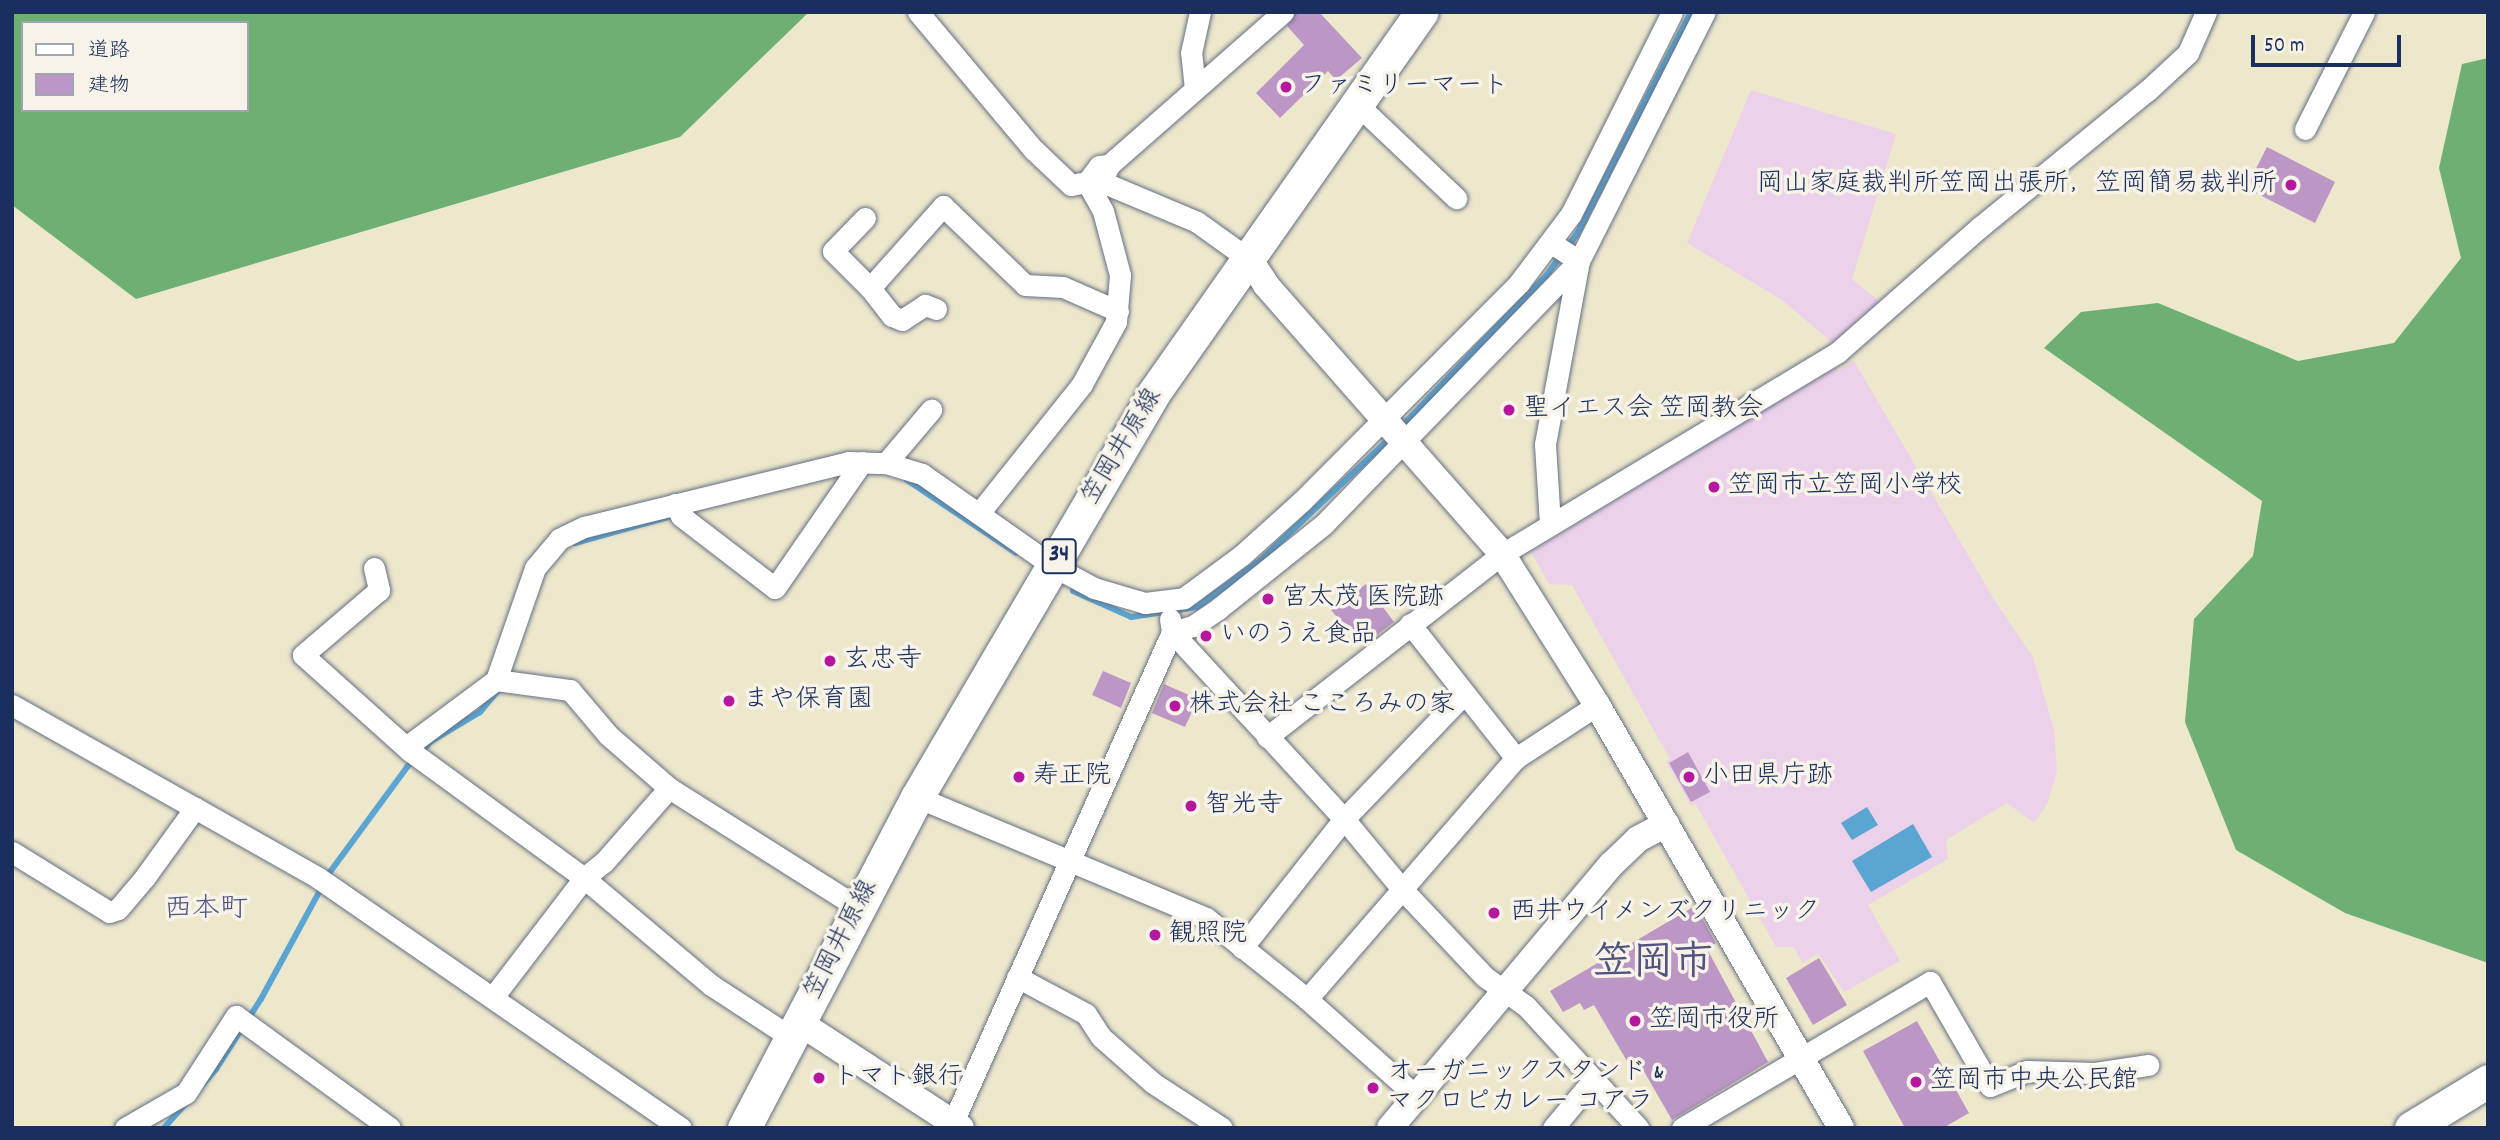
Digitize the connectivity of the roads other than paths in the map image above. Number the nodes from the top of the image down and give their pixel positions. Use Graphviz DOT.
graph roads {
  1 [pos="918,12"];
  2 [pos="1200,12"];
  3 [pos="1283,12"];
  4 [pos="1420,12"];
  5 [pos="1672,12"];
  6 [pos="1705,12"];
  7 [pos="2206,12"];
  8 [pos="2364,12"];
  9 [pos="1666,56"];
  10 [pos="1195,89"];
  11 [pos="1357,104"];
  12 [pos="2305,129"];
  13 [pos="1620,150"];
  14 [pos="1097,180"];
  15 [pos="1456,198"];
  16 [pos="865,218"];
  17 [pos="1564,252"];
  18 [pos="1250,260"];
  19 [pos="870,288"];
  20 [pos="936,309"];
  21 [pos="1118,312"];
  22 [pos="1483,341"];
  23 [pos="931,410"];
  24 [pos="1396,429"];
  25 [pos="886,463"];
  26 [pos="855,472"];
  27 [pos="677,509"];
  28 [pos="980,512"];
  29 [pos="1313,512"];
  30 [pos="1550,524"];
  31 [pos="1502,554"];
  32 [pos="1053,566"];
  33 [pos="1250,566"];
  34 [pos="374,568"];
  35 [pos="1170,616"];
  36 [pos="1410,624"];
  37 [pos="502,681"];
  38 [pos="1464,694"];
  39 [pos="12,705"];
  40 [pos="1597,705"];
  41 [pos="1267,737"];
  42 [pos="413,753"];
  43 [pos="1516,758"];
  44 [pos="669,788"];
  45 [pos="917,797"];
  46 [pos="195,808"];
  47 [pos="1344,819"];
  48 [pos="1666,824"];
  49 [pos="12,852"];
  50 [pos="1069,862"];
  51 [pos="584,878"];
  52 [pos="1401,888"];
  53 [pos="857,908"];
  54 [pos="1242,948"];
  55 [pos="1017,977"];
  56 [pos="1504,992"];
  57 [pos="493,997"];
  58 [pos="1307,999"];
  59 [pos="796,1030"];
  60 [pos="1800,1058"];
  61 [pos="2148,1065"];
  62 [pos="1593,1080"];
  63 [pos="2488,1081"];
  64 [pos="1417,1097"];
  65 [pos="136,1125"];
  66 [pos="957,1125"];
  67 [pos="390,1128"];
  68 [pos="681,1128"];
  69 [pos="744,1128"];
  70 [pos="1222,1128"];
  71 [pos="1390,1128"];
  72 [pos="1553,1128"];
  73 [pos="1638,1128"];
  74 [pos="1682,1128"];
  75 [pos="1842,1128"];
  76 [pos="2411,1128"];
  1 -- 14 [label="street"];
  2 -- 10 [label="street"];
  3 -- 10 [label="street"];
  4 -- 11 [label="main road, 笠岡井原線 / 34"];
  5 -- 9 [label="street"];
  6 -- 9 [label="street"];
  7 -- 30 [label="street"];
  8 -- 12 [label="street"];
  9 -- 13 [label="street"];
  10 -- 14 [label="street"];
  11 -- 15 [label="street"];
  11 -- 18 [label="main road, 笠岡井原線 / 34"];
  13 -- 17 [label="street"];
  13 -- 17 [label="street"];
  14 -- 18 [label="street"];
  14 -- 21 [label="street"];
  16 -- 19 [label="street"];
  17 -- 22 [label="street"];
  17 -- 22 [label="street"];
  17 -- 30 [label="street"];
  18 -- 24 [label="street"];
  18 -- 32 [label="main road, 笠岡井原線 / 34"];
  19 -- 20 [label="street"];
  19 -- 21 [label="street"];
  21 -- 28 [label="street"];
  22 -- 24 [label="street"];
  22 -- 24 [label="street"];
  23 -- 25 [label="street"];
  24 -- 29 [label="street"];
  24 -- 29 [label="street"];
  24 -- 31 [label="street"];
  25 -- 26 [label="street"];
  25 -- 28 [label="street"];
  26 -- 27 [label="street"];
  26 -- 27 [label="street"];
  27 -- 37 [label="street"];
  28 -- 32 [label="street"];
  29 -- 33 [label="street"];
  29 -- 33 [label="street"];
  30 -- 31 [label="street"];
  31 -- 36 [label="street"];
  31 -- 40 [label="street"];
  32 -- 35 [label="street"];
  32 -- 45 [label="main road, 笠岡井原線 / 34"];
  33 -- 35 [label="street"];
  33 -- 35 [label="street"];
  34 -- 42 [label="street"];
  35 -- 41 [label="street"];
  35 -- 50 [label="street"];
  36 -- 38 [label="street"];
  36 -- 41 [label="street"];
  37 -- 42 [label="street"];
  37 -- 44 [label="street"];
  38 -- 43 [label="street"];
  38 -- 47 [label="street"];
  39 -- 46 [label="street"];
  40 -- 43 [label="street"];
  40 -- 48 [label="street"];
  41 -- 47 [label="street"];
  42 -- 51 [label="street"];
  43 -- 52 [label="street"];
  44 -- 51 [label="street"];
  44 -- 53 [label="street"];
  45 -- 50 [label="street"];
  45 -- 53 [label="main road, 笠岡井原線 / 34"];
  46 -- 49 [label="street"];
  46 -- 57 [label="street"];
  47 -- 52 [label="street"];
  47 -- 54 [label="street"];
  48 -- 56 [label="street"];
  48 -- 60 [label="street"];
  50 -- 54 [label="street"];
  50 -- 55 [label="street"];
  51 -- 57 [label="street"];
  51 -- 59 [label="street"];
  52 -- 56 [label="street"];
  52 -- 58 [label="street"];
  53 -- 59 [label="main road, 笠岡井原線 / 34"];
  54 -- 58 [label="street"];
  55 -- 66 [label="street"];
  55 -- 70 [label="street"];
  56 -- 62 [label="street"];
  56 -- 64 [label="street"];
  57 -- 68 [label="street"];
  58 -- 64 [label="street"];
  59 -- 66 [label="street"];
  59 -- 69 [label="main road, 笠岡井原線 / 34"];
  60 -- 61 [label="street"];
  60 -- 74 [label="street"];
  60 -- 75 [label="street"];
  62 -- 72 [label="street"];
  62 -- 73 [label="street"];
  63 -- 76 [label="main road"];
  64 -- 71 [label="street"];
  65 -- 67 [label="street"];
}
